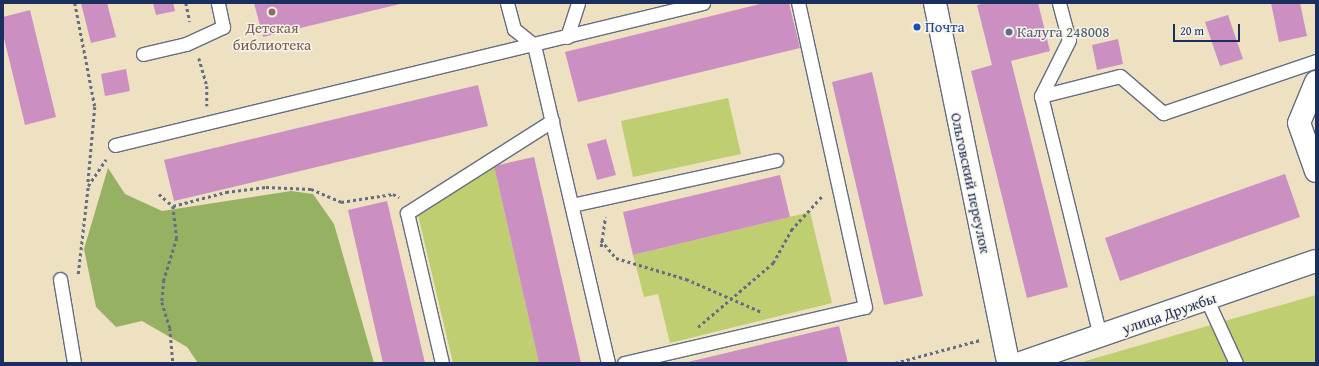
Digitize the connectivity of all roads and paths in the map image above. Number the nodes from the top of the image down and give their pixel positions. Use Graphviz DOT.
graph roads {
  1 [pos="75,3"];
  2 [pos="186,3"];
  3 [pos="218,3"];
  4 [pos="507,3"];
  5 [pos="578,3"];
  6 [pos="703,3"];
  7 [pos="798,3"];
  8 [pos="935,3"];
  9 [pos="1059,3"];
  10 [pos="567,37"];
  11 [pos="195,40"];
  12 [pos="534,45"];
  13 [pos="143,54"];
  14 [pos="1316,61"];
  15 [pos="1316,82"];
  16 [pos="1041,96"];
  17 [pos="552,121"];
  18 [pos="206,122"];
  19 [pos="115,145"];
  20 [pos="776,160"];
  21 [pos="1316,170"];
  22 [pos="837,179"];
  23 [pos="88,186"];
  24 [pos="159,194"];
  25 [pos="611,197"];
  26 [pos="572,205"];
  27 [pos="172,206"];
  28 [pos="407,213"];
  29 [pos="601,240"];
  30 [pos="1316,261"];
  31 [pos="60,279"];
  32 [pos="589,280"];
  33 [pos="77,281"];
  34 [pos="733,300"];
  35 [pos="1207,300"];
  36 [pos="790,324"];
  37 [pos="1100,337"];
  38 [pos="980,340"];
  39 [pos="672,352"];
  40 [pos="74,363"];
  41 [pos="173,363"];
  42 [pos="442,363"];
  43 [pos="608,363"];
  44 [pos="624,363"];
  45 [pos="895,363"];
  46 [pos="1008,363"];
  47 [pos="1021,363"];
  48 [pos="1236,363"];
  1 -- 23 [label="path"];
  2 -- 11 [label="path"];
  3 -- 11 [label="lane"];
  4 -- 12 [label="lane"];
  5 -- 10 [label="lane"];
  6 -- 10 [label="lane"];
  7 -- 22 [label="lane"];
  8 -- 46 [label="street, Ольговский переулок"];
  9 -- 16 [label="lane"];
  10 -- 12 [label="lane"];
  11 -- 13 [label="lane"];
  11 -- 18 [label="path"];
  12 -- 17 [label="lane"];
  12 -- 18 [label="lane"];
  14 -- 16 [label="lane"];
  15 -- 21 [label="street"];
  16 -- 37 [label="lane"];
  17 -- 26 [label="lane"];
  17 -- 28 [label="lane"];
  18 -- 19 [label="lane"];
  19 -- 23 [label="path"];
  20 -- 25 [label="lane"];
  22 -- 34 [label="path"];
  22 -- 36 [label="lane"];
  23 -- 33 [label="path"];
  24 -- 27 [label="path"];
  25 -- 26 [label="lane"];
  25 -- 29 [label="path"];
  26 -- 32 [label="lane"];
  27 -- 28 [label="path"];
  27 -- 41 [label="path"];
  28 -- 42 [label="lane"];
  29 -- 32 [label="path"];
  29 -- 34 [label="path"];
  30 -- 35 [label="street, улица Дружбы"];
  31 -- 40 [label="lane"];
  32 -- 43 [label="lane"];
  34 -- 36 [label="path"];
  34 -- 39 [label="path"];
  35 -- 37 [label="street, улица Дружбы"];
  35 -- 48 [label="lane"];
  36 -- 39 [label="lane"];
  37 -- 47 [label="street, улица Дружбы"];
  38 -- 45 [label="path"];
  39 -- 44 [label="lane"];
}
